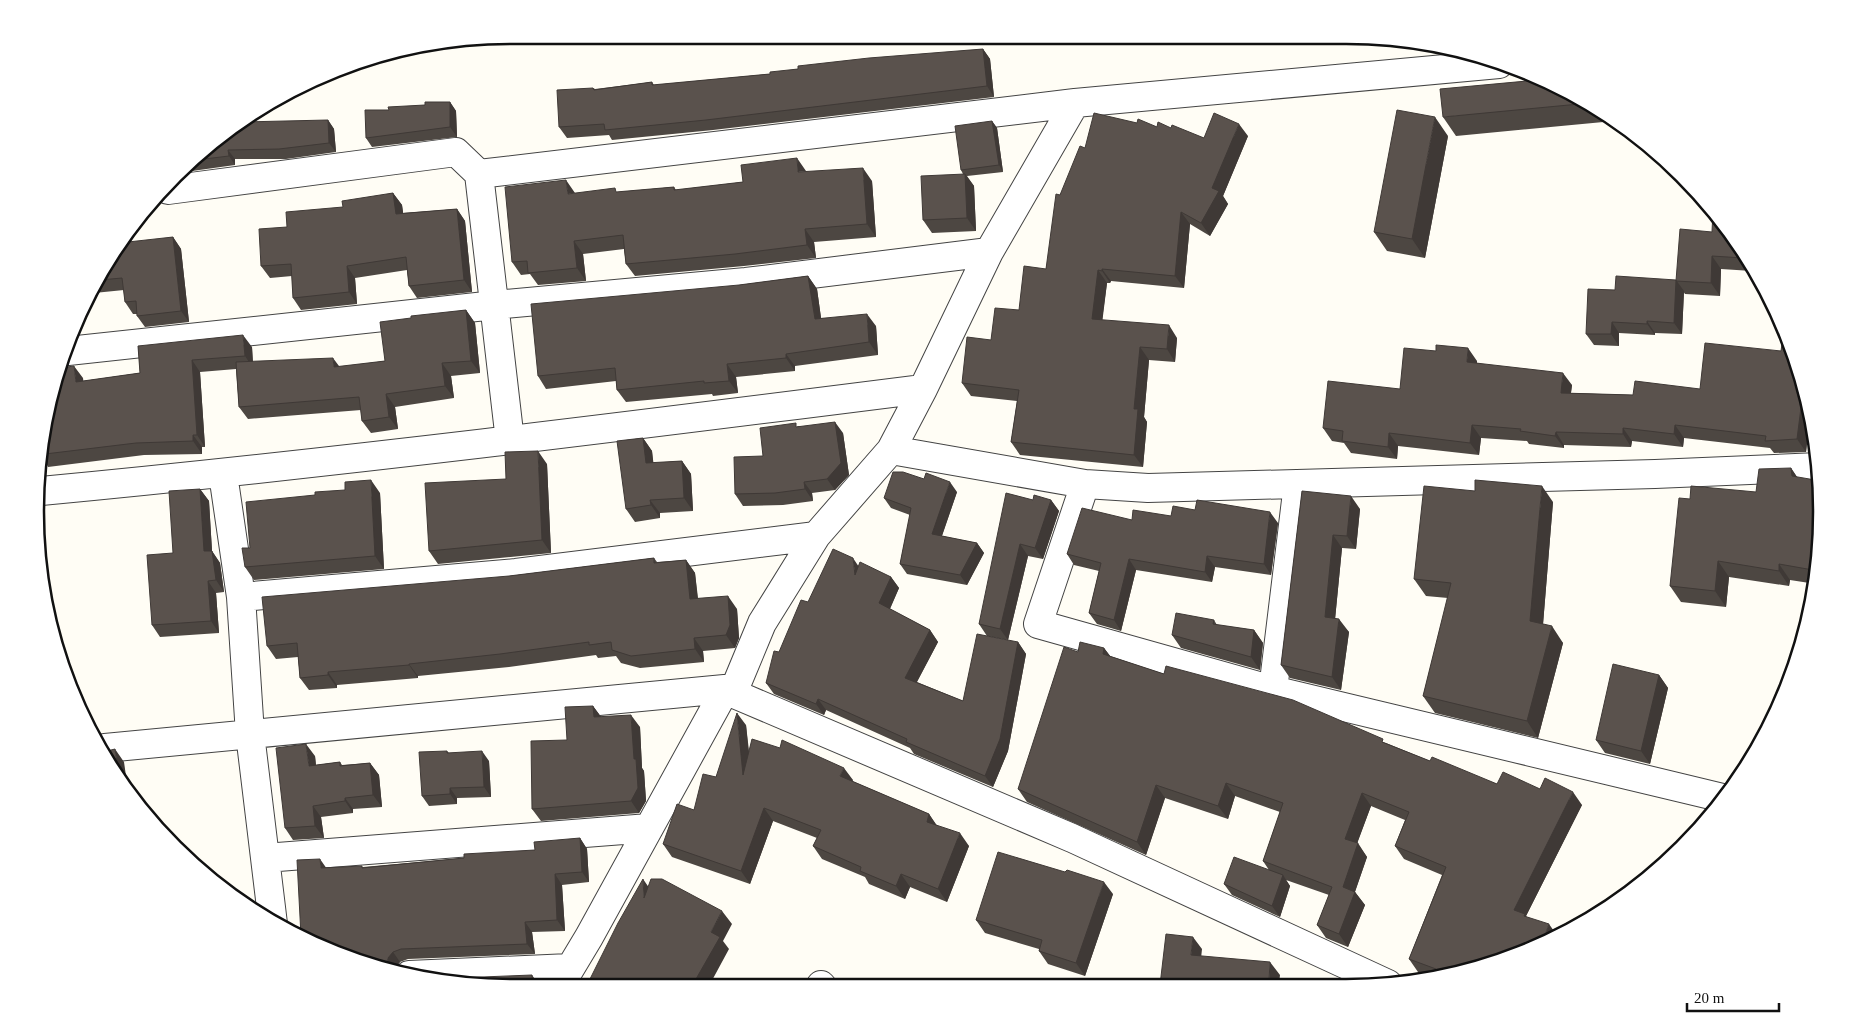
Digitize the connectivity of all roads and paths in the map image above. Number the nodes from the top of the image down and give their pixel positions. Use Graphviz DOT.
graph roads {
  1 [pos="1484,65"];
  2 [pos="1075,103"];
  3 [pos="478,174"];
  4 [pos="173,189"];
  5 [pos="989,252"];
  6 [pos="495,305"];
  7 [pos="73,351"];
  8 [pos="923,389"];
  9 [pos="510,441"];
  10 [pos="891,450"];
  11 [pos="1811,467"];
  12 [pos="223,474"];
  13 [pos="1085,484"];
  14 [pos="1298,484"];
  15 [pos="45,491"];
  16 [pos="816,536"];
  17 [pos="241,597"];
  18 [pos="730,689"];
  19 [pos="1273,690"];
  20 [pos="250,734"];
  21 [pos="108,748"];
  22 [pos="1717,796"];
  23 [pos="649,828"];
  24 [pos="265,858"];
  25 [pos="272,913"];
  26 [pos="456,976"];
  27 [pos="564,977"];
  28 [pos="1375,978"];
  1 -- 2 [label="street"];
  2 -- 3 [label="street"];
  2 -- 5 [label="street"];
  3 -- 4 [label="street"];
  3 -- 6 [label="street"];
  5 -- 6 [label="street"];
  5 -- 8 [label="street"];
  6 -- 7 [label="street"];
  6 -- 9 [label="street"];
  8 -- 9 [label="street"];
  8 -- 10 [label="street"];
  9 -- 12 [label="street"];
  10 -- 13 [label="street"];
  10 -- 16 [label="street"];
  11 -- 14 [label="street"];
  12 -- 15 [label="street"];
  12 -- 17 [label="street"];
  13 -- 14 [label="street"];
  13 -- 19 [label="street"];
  14 -- 19 [label="street"];
  16 -- 17 [label="street"];
  16 -- 18 [label="street"];
  17 -- 20 [label="street"];
  18 -- 20 [label="street"];
  18 -- 23 [label="street"];
  18 -- 28 [label="street"];
  19 -- 22 [label="street"];
  20 -- 21 [label="street"];
  20 -- 24 [label="street"];
  23 -- 24 [label="street"];
  23 -- 27 [label="street"];
  24 -- 25 [label="street"];
  26 -- 27 [label="street"];
}
